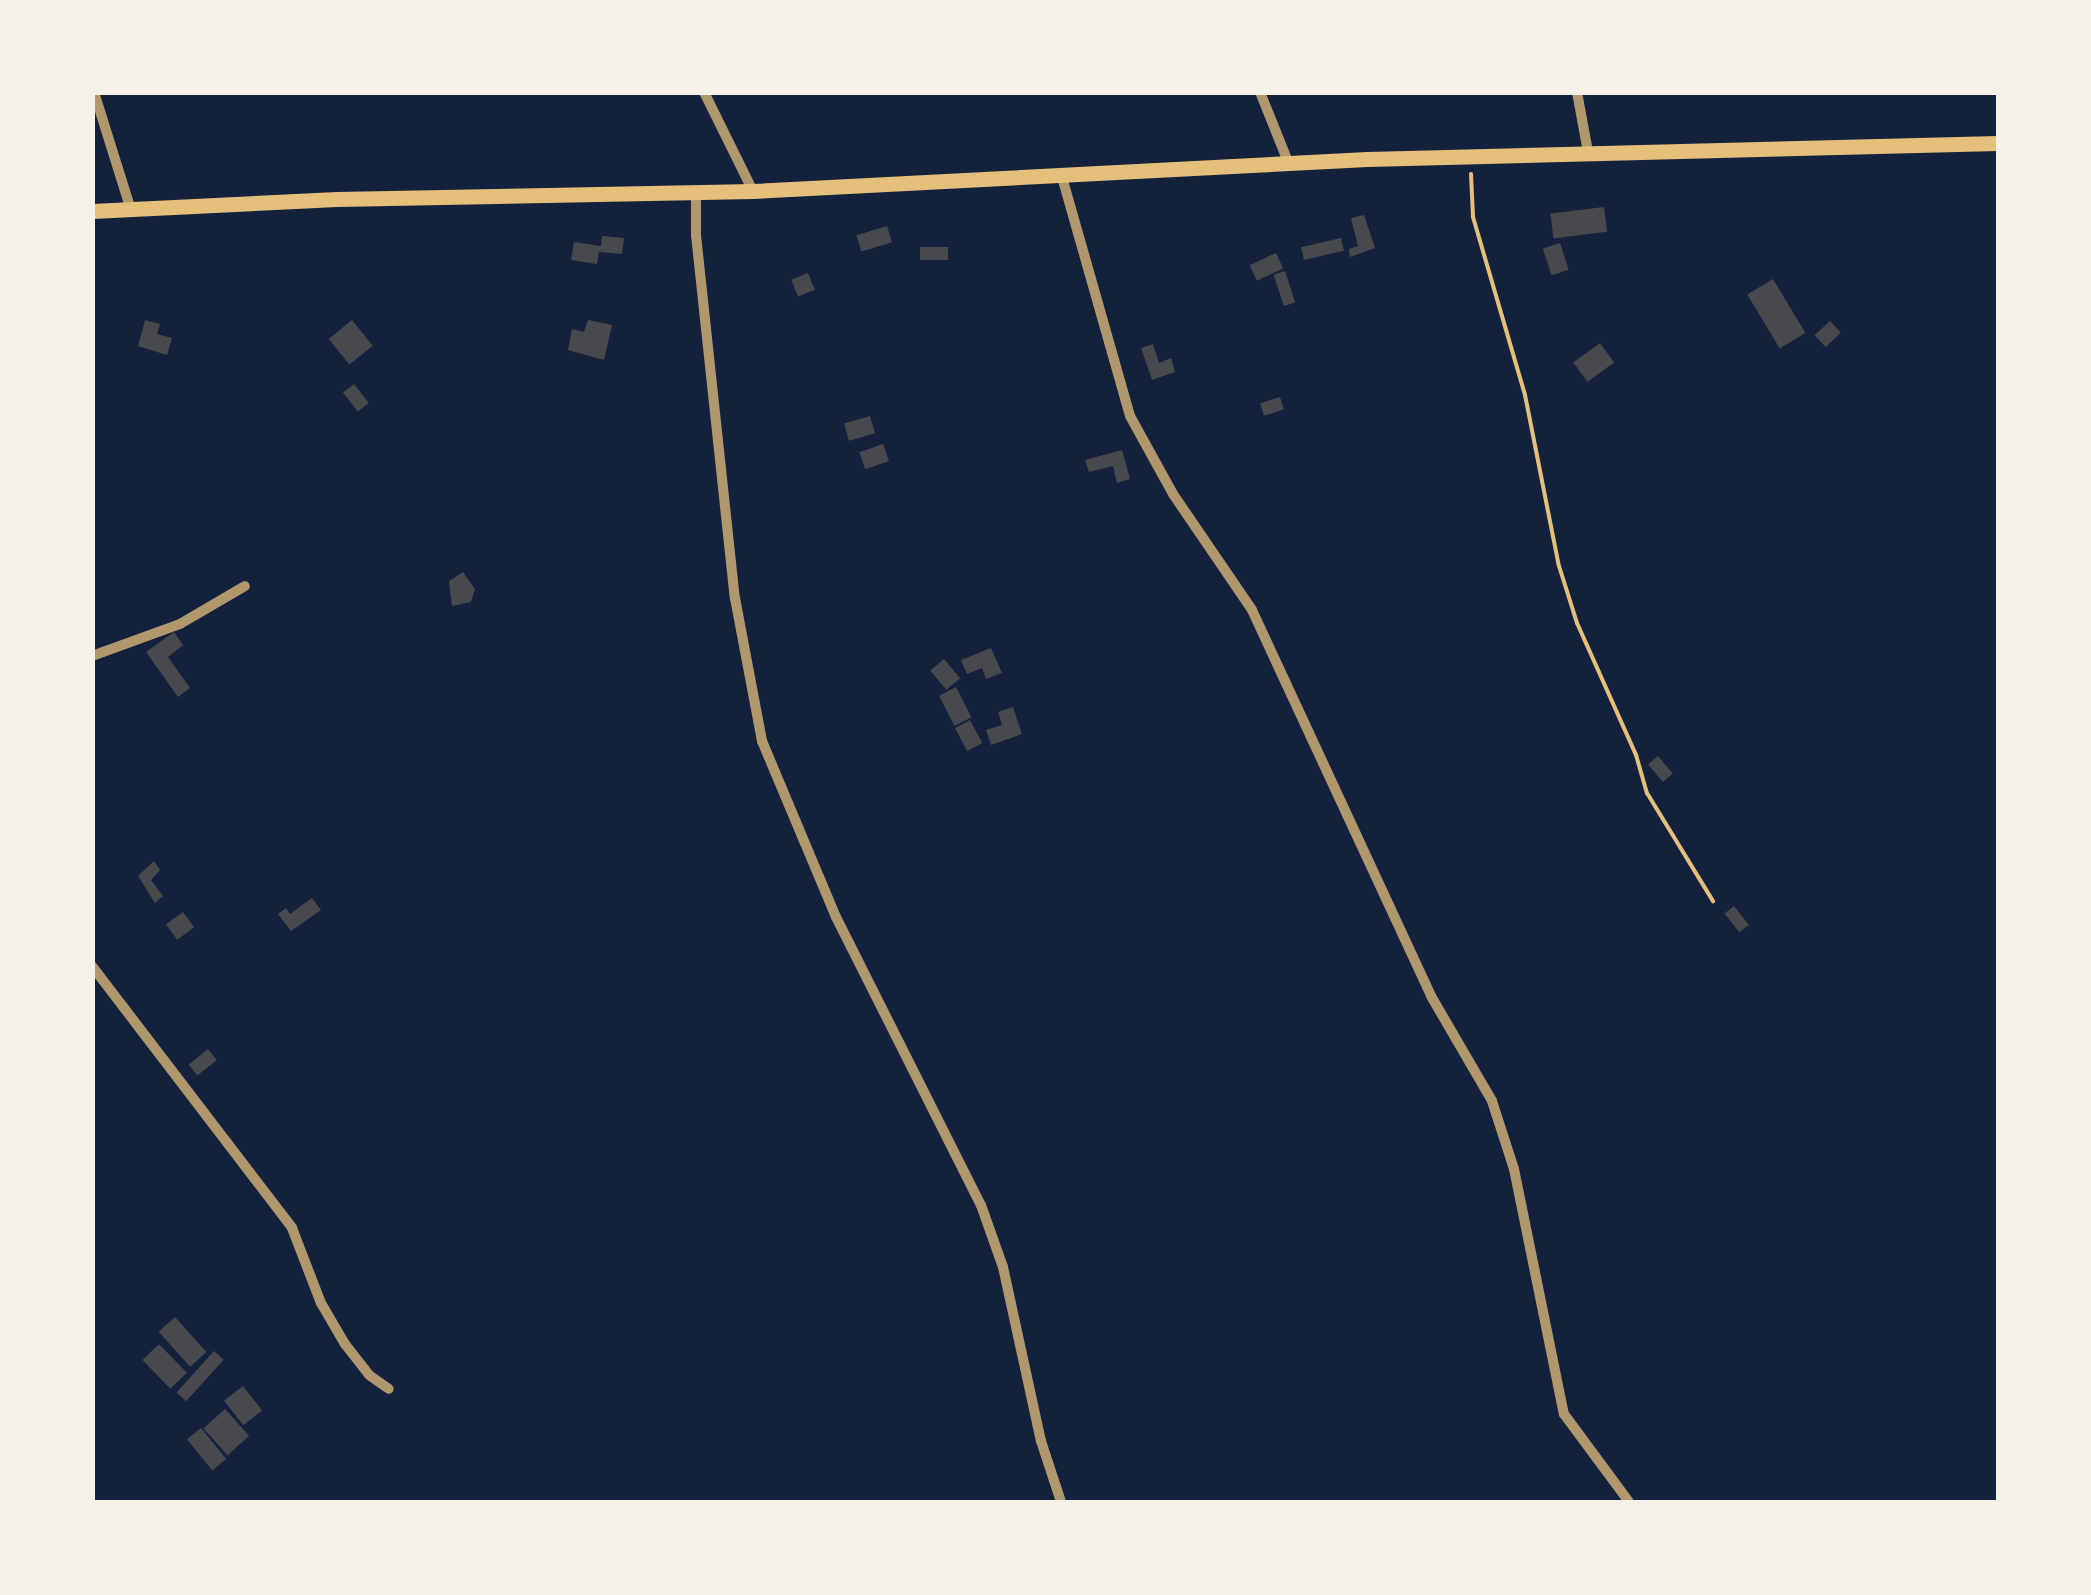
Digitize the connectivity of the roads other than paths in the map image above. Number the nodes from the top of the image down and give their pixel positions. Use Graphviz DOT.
graph roads {
  1 [pos="94,92"];
  2 [pos="704,92"];
  3 [pos="1260,92"];
  4 [pos="1576,92"];
  5 [pos="1998,143"];
  6 [pos="1588,152"];
  7 [pos="1289,164"];
  8 [pos="1062,177"];
  9 [pos="752,191"];
  10 [pos="696,192"];
  11 [pos="131,210"];
  12 [pos="92,211"];
  13 [pos="245,586"];
  14 [pos="92,656"];
  15 [pos="92,966"];
  16 [pos="388,1389"];
  17 [pos="1060,1502"];
  18 [pos="1629,1502"];
  1 -- 11 [label="street"];
  2 -- 9 [label="street"];
  3 -- 7 [label="street"];
  4 -- 6 [label="street"];
  5 -- 6 [label="main road"];
  6 -- 7 [label="main road"];
  7 -- 8 [label="main road"];
  8 -- 9 [label="main road"];
  8 -- 18 [label="street"];
  9 -- 10 [label="main road"];
  10 -- 11 [label="main road"];
  10 -- 17 [label="street"];
  11 -- 12 [label="main road"];
  13 -- 14 [label="street"];
  15 -- 16 [label="street"];
}
